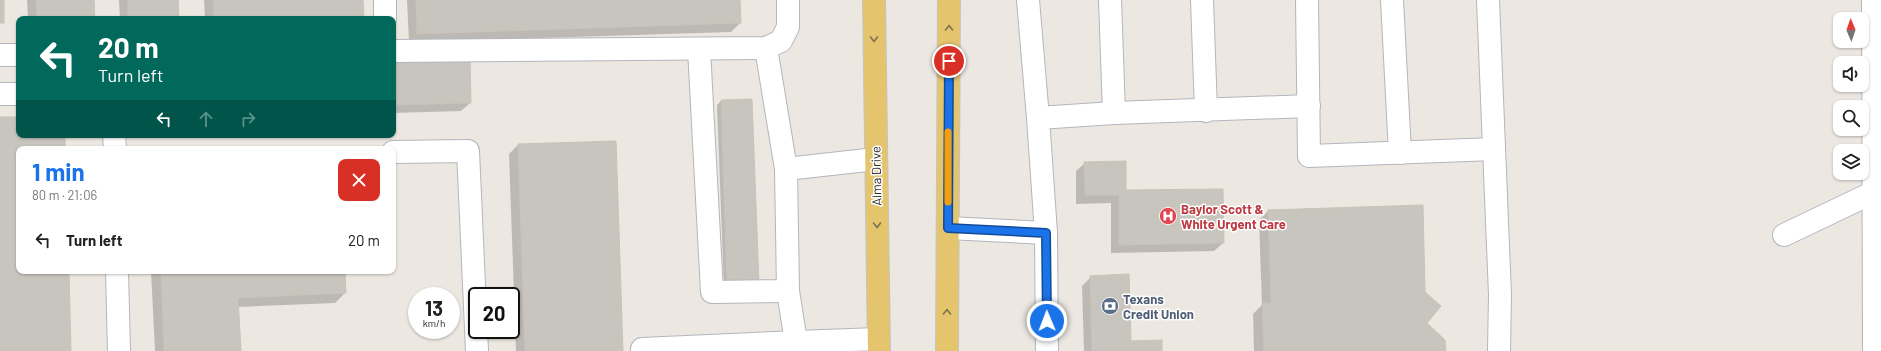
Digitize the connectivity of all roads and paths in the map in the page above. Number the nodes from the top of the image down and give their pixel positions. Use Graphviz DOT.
graph roads {
  1 [pos="385,0"];
  2 [pos="788,0"];
  3 [pos="874,0"];
  4 [pos="949,0"];
  5 [pos="1028,0"];
  6 [pos="1110,0"];
  7 [pos="1202,0"];
  8 [pos="1307,0"];
  9 [pos="1392,0"];
  10 [pos="1488,0"];
  11 [pos="1873,0"];
  12 [pos="385,16"];
  13 [pos="766,48"];
  14 [pos="699,49"];
  15 [pos="396,51"];
  16 [pos="0,55"];
  17 [pos="16,55"];
  18 [pos="0,94"];
  19 [pos="16,94"];
  20 [pos="1309,106"];
  21 [pos="1206,110"];
  22 [pos="1114,113"];
  23 [pos="1038,118"];
  24 [pos="1494,149"];
  25 [pos="396,152"];
  26 [pos="1400,153"];
  27 [pos="876,159"];
  28 [pos="786,169"];
  29 [pos="1874,192"];
  30 [pos="948,228"];
  31 [pos="1046,233"];
  32 [pos="1784,235"];
  33 [pos="117,274"];
  34 [pos="788,291"];
  35 [pos="878,345"];
  36 [pos="796,347"];
  37 [pos="119,351"];
  38 [pos="477,351"];
  39 [pos="642,351"];
  40 [pos="947,351"];
  41 [pos="1048,351"];
  42 [pos="1499,351"];
  43 [pos="1874,351"];
  1 -- 12 [label="lane"];
  2 -- 13 [label="lane"];
  3 -- 27 [label="main road, Alma Drive, one-way"];
  30 -- 4 [label="main road, one-way"];
  5 -- 23 [label="lane"];
  6 -- 22 [label="lane"];
  7 -- 21 [label="lane"];
  8 -- 20 [label="lane"];
  9 -- 26 [label="lane"];
  10 -- 24 [label="lane"];
  11 -- 29 [label="lane"];
  13 -- 14 [label="lane"];
  13 -- 28 [label="lane"];
  14 -- 15 [label="lane"];
  14 -- 34 [label="lane"];
  16 -- 17 [label="lane"];
  18 -- 19 [label="lane"];
  20 -- 21 [label="lane"];
  20 -- 26 [label="lane"];
  21 -- 22 [label="lane"];
  22 -- 23 [label="lane"];
  23 -- 31 [label="lane"];
  24 -- 26 [label="lane"];
  24 -- 42 [label="lane"];
  25 -- 38 [label="lane"];
  27 -- 28 [label="lane"];
  27 -- 35 [label="main road, Alma Drive, one-way"];
  28 -- 34 [label="lane"];
  29 -- 32 [label="lane"];
  29 -- 43 [label="lane"];
  30 -- 31 [label="lane"];
  40 -- 30 [label="main road, one-way"];
  31 -- 41 [label="lane"];
  33 -- 37 [label="lane"];
  34 -- 36 [label="lane"];
  35 -- 36 [label="lane"];
  36 -- 39 [label="lane"];
}
